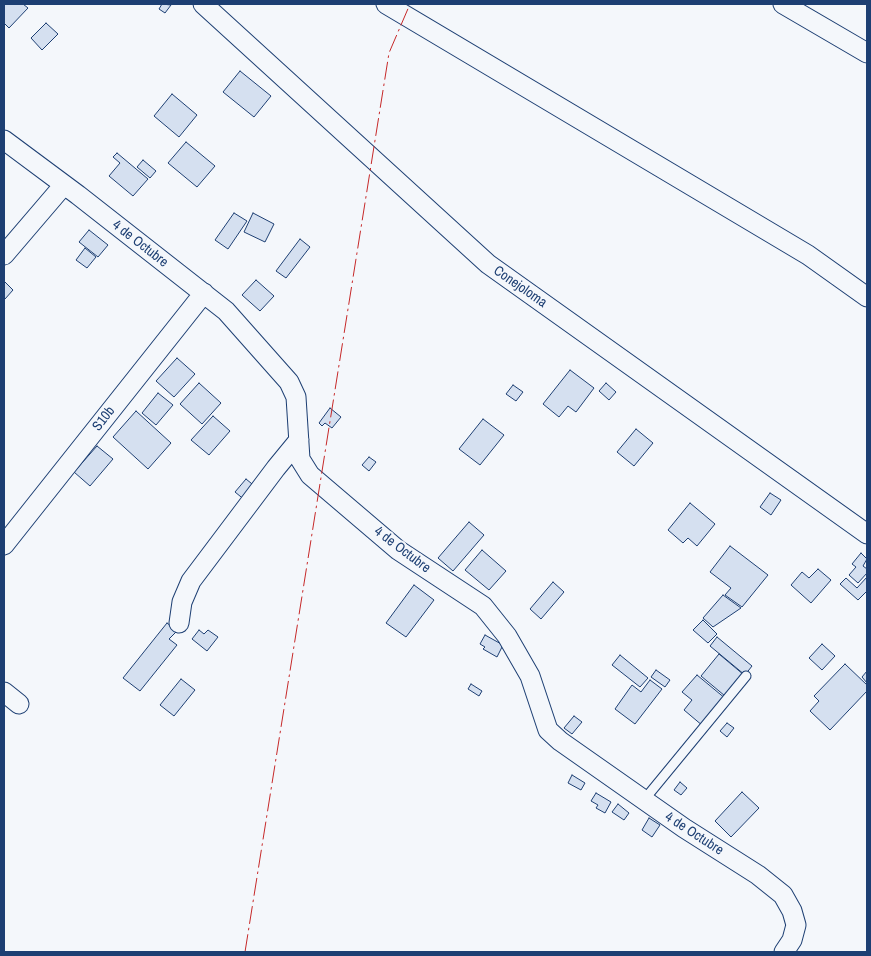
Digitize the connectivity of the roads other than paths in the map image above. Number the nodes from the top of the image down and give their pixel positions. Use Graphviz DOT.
graph roads {
  1 [pos="203,4"];
  2 [pos="386,4"];
  3 [pos="783,4"];
  4 [pos="867,53"];
  5 [pos="4,140"];
  6 [pos="63,186"];
  7 [pos="4,255"];
  8 [pos="204,293"];
  9 [pos="867,297"];
  10 [pos="299,440"];
  11 [pos="867,534"];
  12 [pos="4,544"];
  13 [pos="179,623"];
  14 [pos="746,676"];
  15 [pos="4,692"];
  16 [pos="19,704"];
  17 [pos="644,800"];
  18 [pos="784,952"];
  1 -- 11 [label="street, Conejoloma"];
  2 -- 9 [label="street"];
  3 -- 4 [label="street"];
  5 -- 6 [label="street, 4 de Octubre"];
  6 -- 7 [label="street"];
  6 -- 8 [label="street, 4 de Octubre"];
  8 -- 10 [label="street, 4 de Octubre"];
  8 -- 12 [label="street, S10b"];
  10 -- 13 [label="street"];
  10 -- 17 [label="street, 4 de Octubre"];
  14 -- 17 [label="lane"];
  15 -- 16 [label="street"];
  17 -- 18 [label="street, 4 de Octubre"];
}
